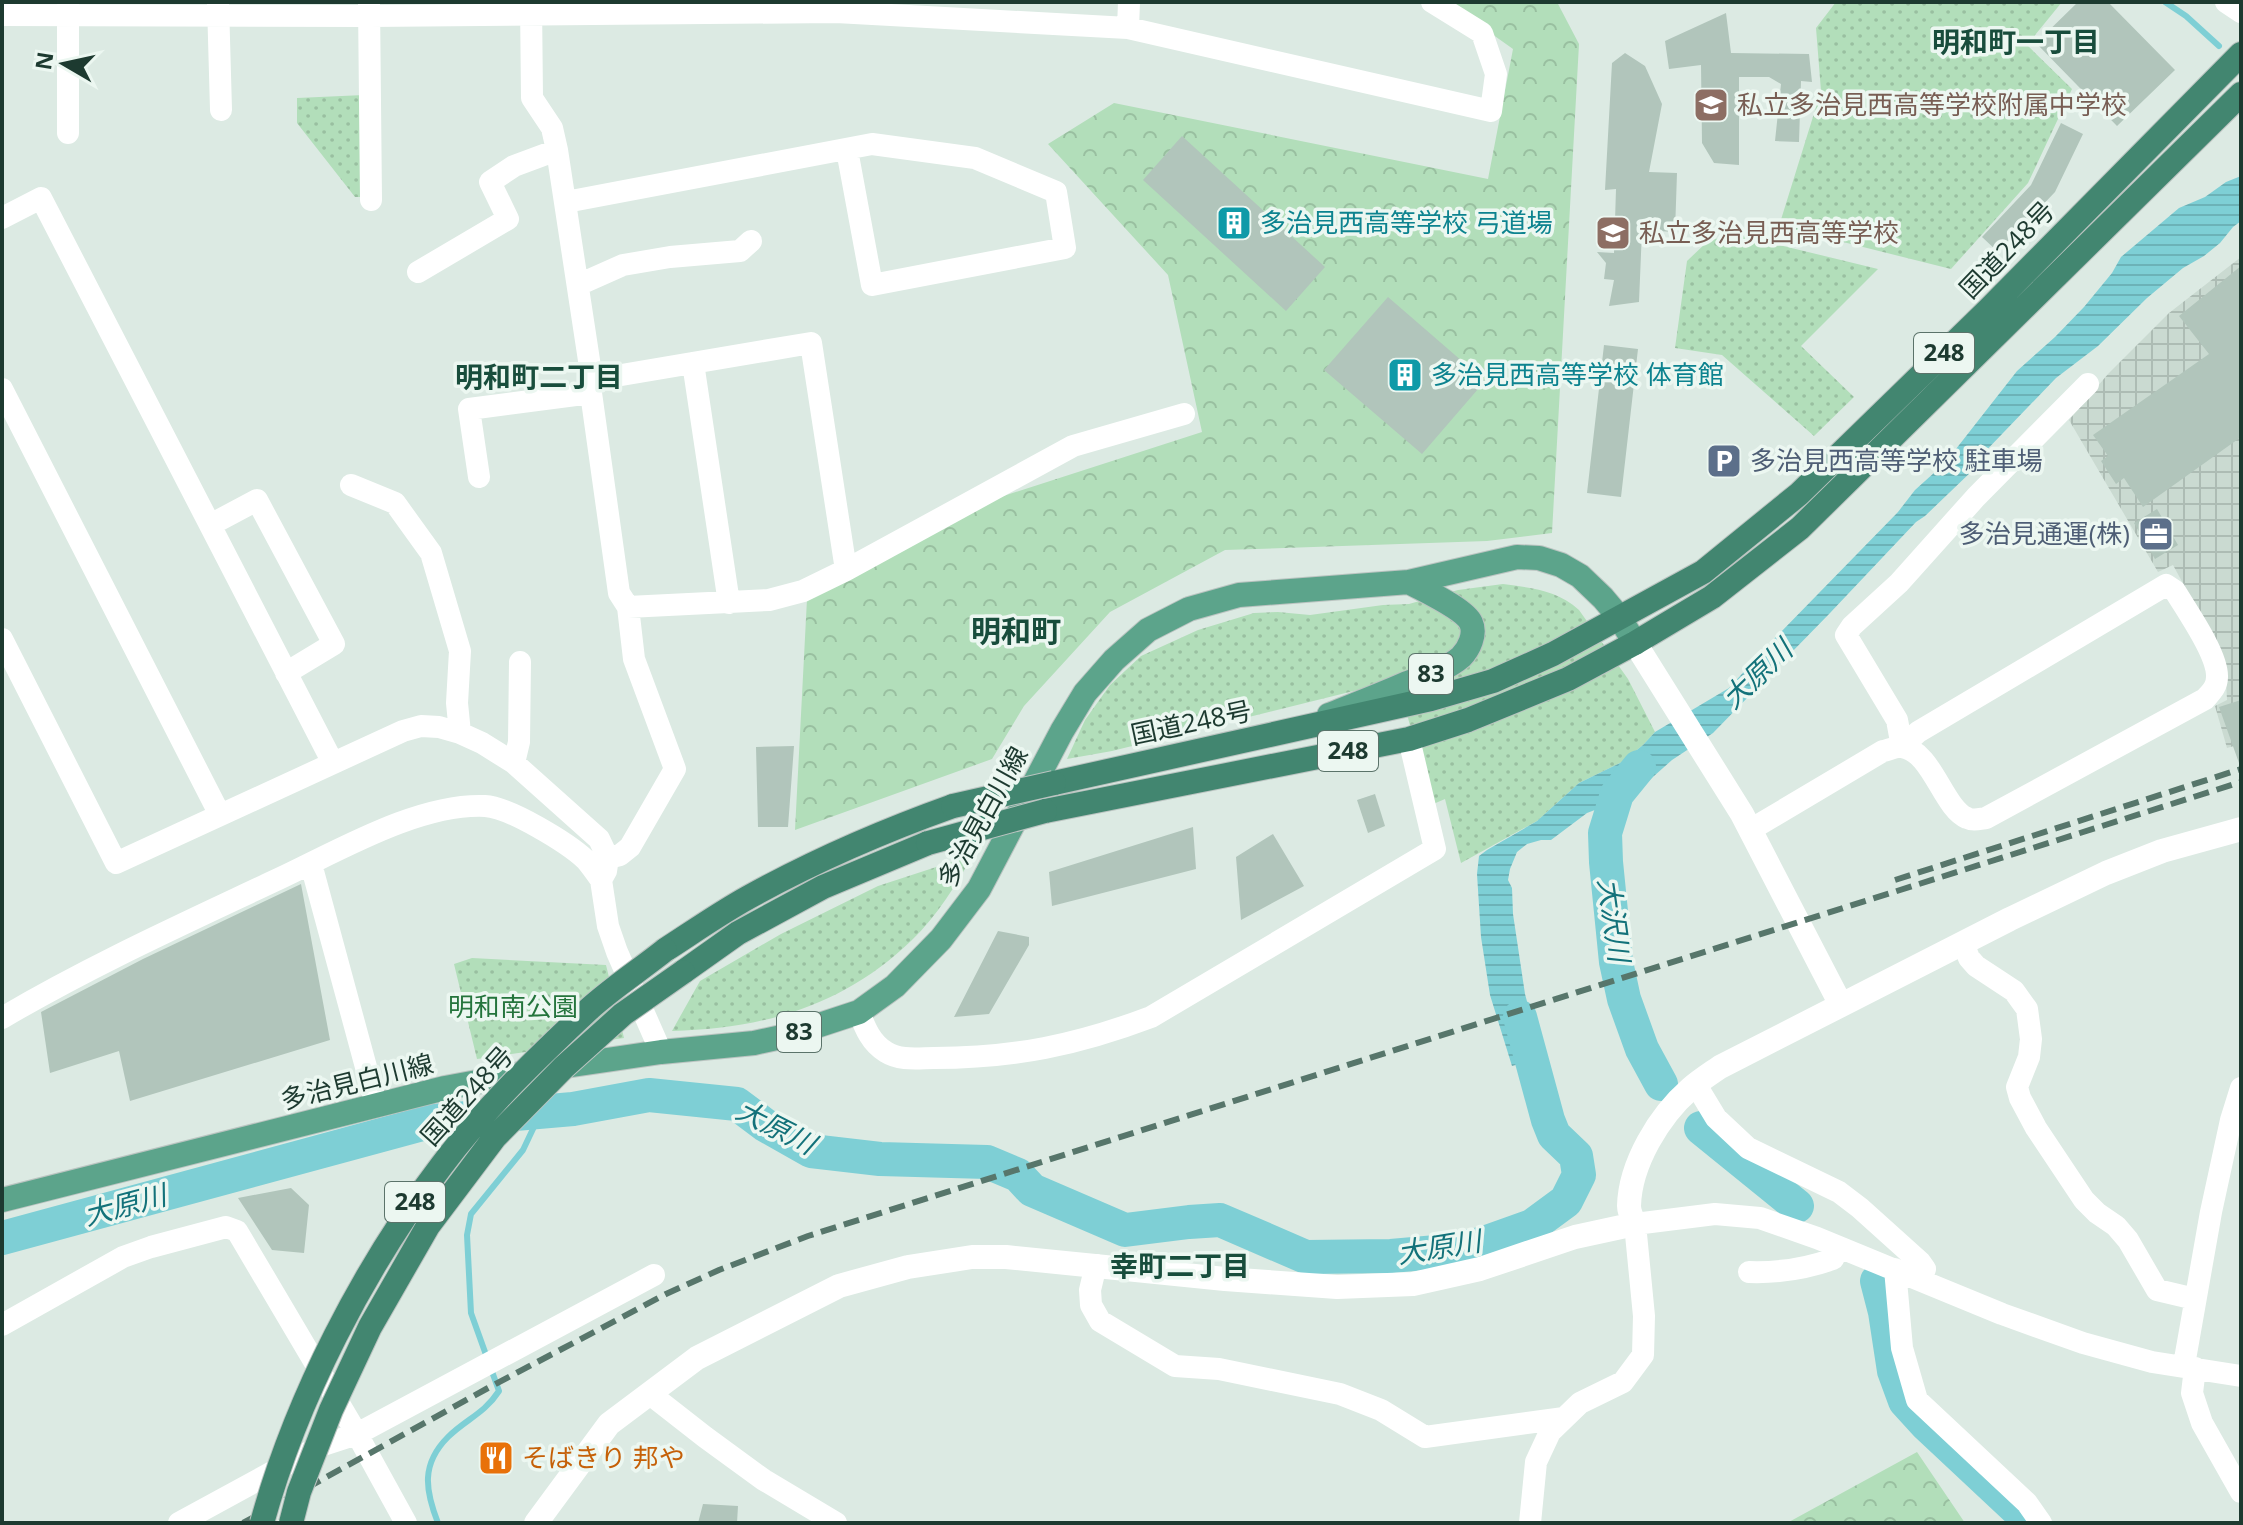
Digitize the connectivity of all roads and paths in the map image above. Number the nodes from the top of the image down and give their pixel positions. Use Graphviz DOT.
graph roads {
  1 [pos="1129,2"];
  2 [pos="1432,2"];
  3 [pos="2226,2"];
  4 [pos="836,7"];
  5 [pos="68,8"];
  6 [pos="531,8"];
  7 [pos="684,8"];
  8 [pos="218,9"];
  9 [pos="369,9"];
  10 [pos="978,11"];
  11 [pos="2241,12"];
  12 [pos="2,15"];
  13 [pos="1128,28"];
  14 [pos="2241,54"];
  15 [pos="2241,94"];
  16 [pos="221,110"];
  17 [pos="68,133"];
  18 [pos="557,150"];
  19 [pos="847,150"];
  20 [pos="371,200"];
  21 [pos="566,202"];
  22 [pos="2,218"];
  23 [pos="751,241"];
  24 [pos="418,272"];
  25 [pos="578,285"];
  26 [pos="693,363"];
  27 [pos="2088,384"];
  28 [pos="591,386"];
  29 [pos="2,389"];
  30 [pos="1184,414"];
  31 [pos="479,477"];
  32 [pos="351,485"];
  33 [pos="210,525"];
  34 [pos="846,570"];
  35 [pos="1409,582"];
  36 [pos="729,603"];
  37 [pos="628,607"];
  38 [pos="1619,617"];
  39 [pos="2,639"];
  40 [pos="1635,643"];
  41 [pos="520,662"];
  42 [pos="286,673"];
  43 [pos="1294,729"];
  44 [pos="460,733"];
  45 [pos="1409,739"];
  46 [pos="1902,747"];
  47 [pos="333,763"];
  48 [pos="514,763"];
  49 [pos="220,815"];
  50 [pos="1746,822"];
  51 [pos="2241,829"];
  52 [pos="311,864"];
  53 [pos="604,869"];
  54 [pos="1963,943"];
  55 [pos="1841,1005"];
  56 [pos="859,1012"];
  57 [pos="2,1018"];
  58 [pos="661,1052"];
  59 [pos="1696,1085"];
  60 [pos="2241,1088"];
  61 [pos="376,1104"];
  62 [pos="2,1200"];
  63 [pos="1635,1224"];
  64 [pos="1839,1247"];
  65 [pos="1096,1265"];
  66 [pos="1895,1269"];
  67 [pos="1749,1272"];
  68 [pos="654,1275"];
  69 [pos="1921,1280"];
  70 [pos="2195,1299"];
  71 [pos="2,1325"];
  72 [pos="2189,1366"];
  73 [pos="2241,1376"];
  74 [pos="650,1394"];
  75 [pos="1564,1418"];
  76 [pos="357,1434"];
  77 [pos="2241,1492"];
  78 [pos="179,1523"];
  79 [pos="262,1523"];
  80 [pos="291,1523"];
  81 [pos="406,1523"];
  82 [pos="536,1523"];
  83 [pos="836,1523"];
  84 [pos="1530,1523"];
  85 [pos="2041,1523"];
  1 -- 13 [label="street"];
  2 -- 13 [label="street"];
  3 -- 11 [label="street"];
  4 -- 7 [label="street"];
  4 -- 10 [label="street"];
  5 -- 8 [label="street"];
  5 -- 12 [label="street"];
  5 -- 17 [label="street"];
  6 -- 7 [label="street"];
  6 -- 9 [label="street"];
  6 -- 18 [label="street"];
  8 -- 9 [label="street"];
  8 -- 16 [label="street"];
  9 -- 20 [label="street"];
  10 -- 13 [label="street"];
  14 -- 38 [label="highway, 国道248号 / 248"];
  15 -- 40 [label="highway, 国道248号 / 248"];
  18 -- 21 [label="street"];
  18 -- 24 [label="street"];
  19 -- 19 [label="street"];
  19 -- 21 [label="street"];
  21 -- 25 [label="street"];
  22 -- 33 [label="street"];
  23 -- 25 [label="street"];
  25 -- 28 [label="street"];
  26 -- 28 [label="street"];
  26 -- 34 [label="street"];
  26 -- 36 [label="street"];
  27 -- 46 [label="street"];
  28 -- 31 [label="street"];
  28 -- 37 [label="street"];
  29 -- 49 [label="street"];
  30 -- 34 [label="street"];
  32 -- 44 [label="street"];
  33 -- 42 [label="street"];
  33 -- 42 [label="street"];
  34 -- 36 [label="street"];
  35 -- 38 [label="main road, 多治見白川線 / 83"];
  35 -- 43 [label="main road, 83"];
  35 -- 56 [label="main road, 多治見白川線 / 83"];
  36 -- 37 [label="street"];
  37 -- 53 [label="street"];
  38 -- 40 [label="main road, 多治見白川線 / 83"];
  38 -- 43 [label="highway, 国道248号 / 248"];
  39 -- 49 [label="street"];
  40 -- 45 [label="highway, 国道248号 / 248"];
  40 -- 50 [label="street"];
  41 -- 48 [label="street"];
  42 -- 47 [label="street"];
  43 -- 79 [label="highway, 国道248号 / 248, bridge"];
  44 -- 47 [label="street"];
  44 -- 48 [label="street"];
  45 -- 56 [label="street"];
  45 -- 80 [label="highway, 国道248号 / 248, bridge"];
  46 -- 46 [label="street"];
  46 -- 50 [label="street"];
  47 -- 49 [label="street"];
  48 -- 53 [label="street"];
  50 -- 55 [label="street"];
  51 -- 54 [label="street"];
  52 -- 53 [label="street"];
  52 -- 57 [label="street"];
  52 -- 61 [label="street"];
  53 -- 58 [label="street"];
  54 -- 55 [label="street"];
  54 -- 70 [label="street"];
  55 -- 59 [label="street"];
  56 -- 58 [label="main road, 多治見白川線 / 83"];
  58 -- 61 [label="main road, 多治見白川線 / 83"];
  59 -- 63 [label="street"];
  59 -- 69 [label="street"];
  60 -- 70 [label="street"];
  61 -- 62 [label="main road, 多治見白川線 / 83"];
  63 -- 64 [label="street"];
  63 -- 65 [label="street"];
  63 -- 75 [label="street"];
  64 -- 66 [label="street"];
  64 -- 67 [label="street"];
  65 -- 74 [label="street"];
  65 -- 75 [label="street"];
  66 -- 69 [label="street"];
  66 -- 85 [label="street"];
  68 -- 76 [label="street"];
  69 -- 72 [label="street"];
  70 -- 72 [label="street"];
  71 -- 76 [label="street"];
  72 -- 73 [label="street"];
  72 -- 77 [label="street"];
  74 -- 82 [label="street"];
  74 -- 83 [label="street"];
  75 -- 84 [label="street"];
  76 -- 78 [label="street"];
  76 -- 81 [label="street"];
}
